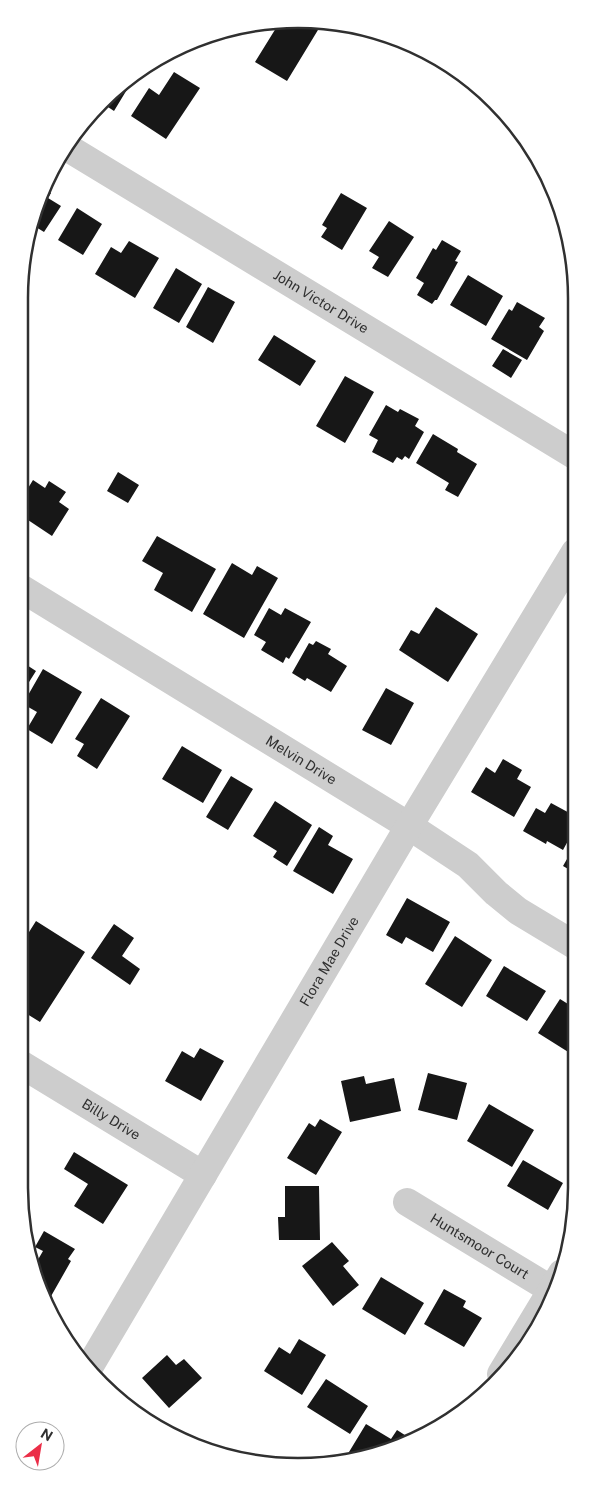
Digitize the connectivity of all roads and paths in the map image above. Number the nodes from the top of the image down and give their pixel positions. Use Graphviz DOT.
graph roads {
  1 [pos="71,150"];
  2 [pos="568,451"];
  3 [pos="568,564"];
  4 [pos="28,593"];
  5 [pos="409,826"];
  6 [pos="568,941"];
  7 [pos="28,1068"];
  8 [pos="203,1175"];
  9 [pos="407,1202"];
  10 [pos="552,1278"];
  11 [pos="92,1363"];
  1 -- 2 [label="street, John Victor Drive"];
  3 -- 5 [label="street, Flora Mae Drive"];
  4 -- 5 [label="street, Melvin Drive"];
  5 -- 6 [label="street, Melvin Drive"];
  5 -- 8 [label="street, Flora Mae Drive"];
  7 -- 8 [label="street, Billy Drive"];
  8 -- 11 [label="street, Flora Mae Drive"];
  9 -- 10 [label="street, Huntsmoor Court"];
}
